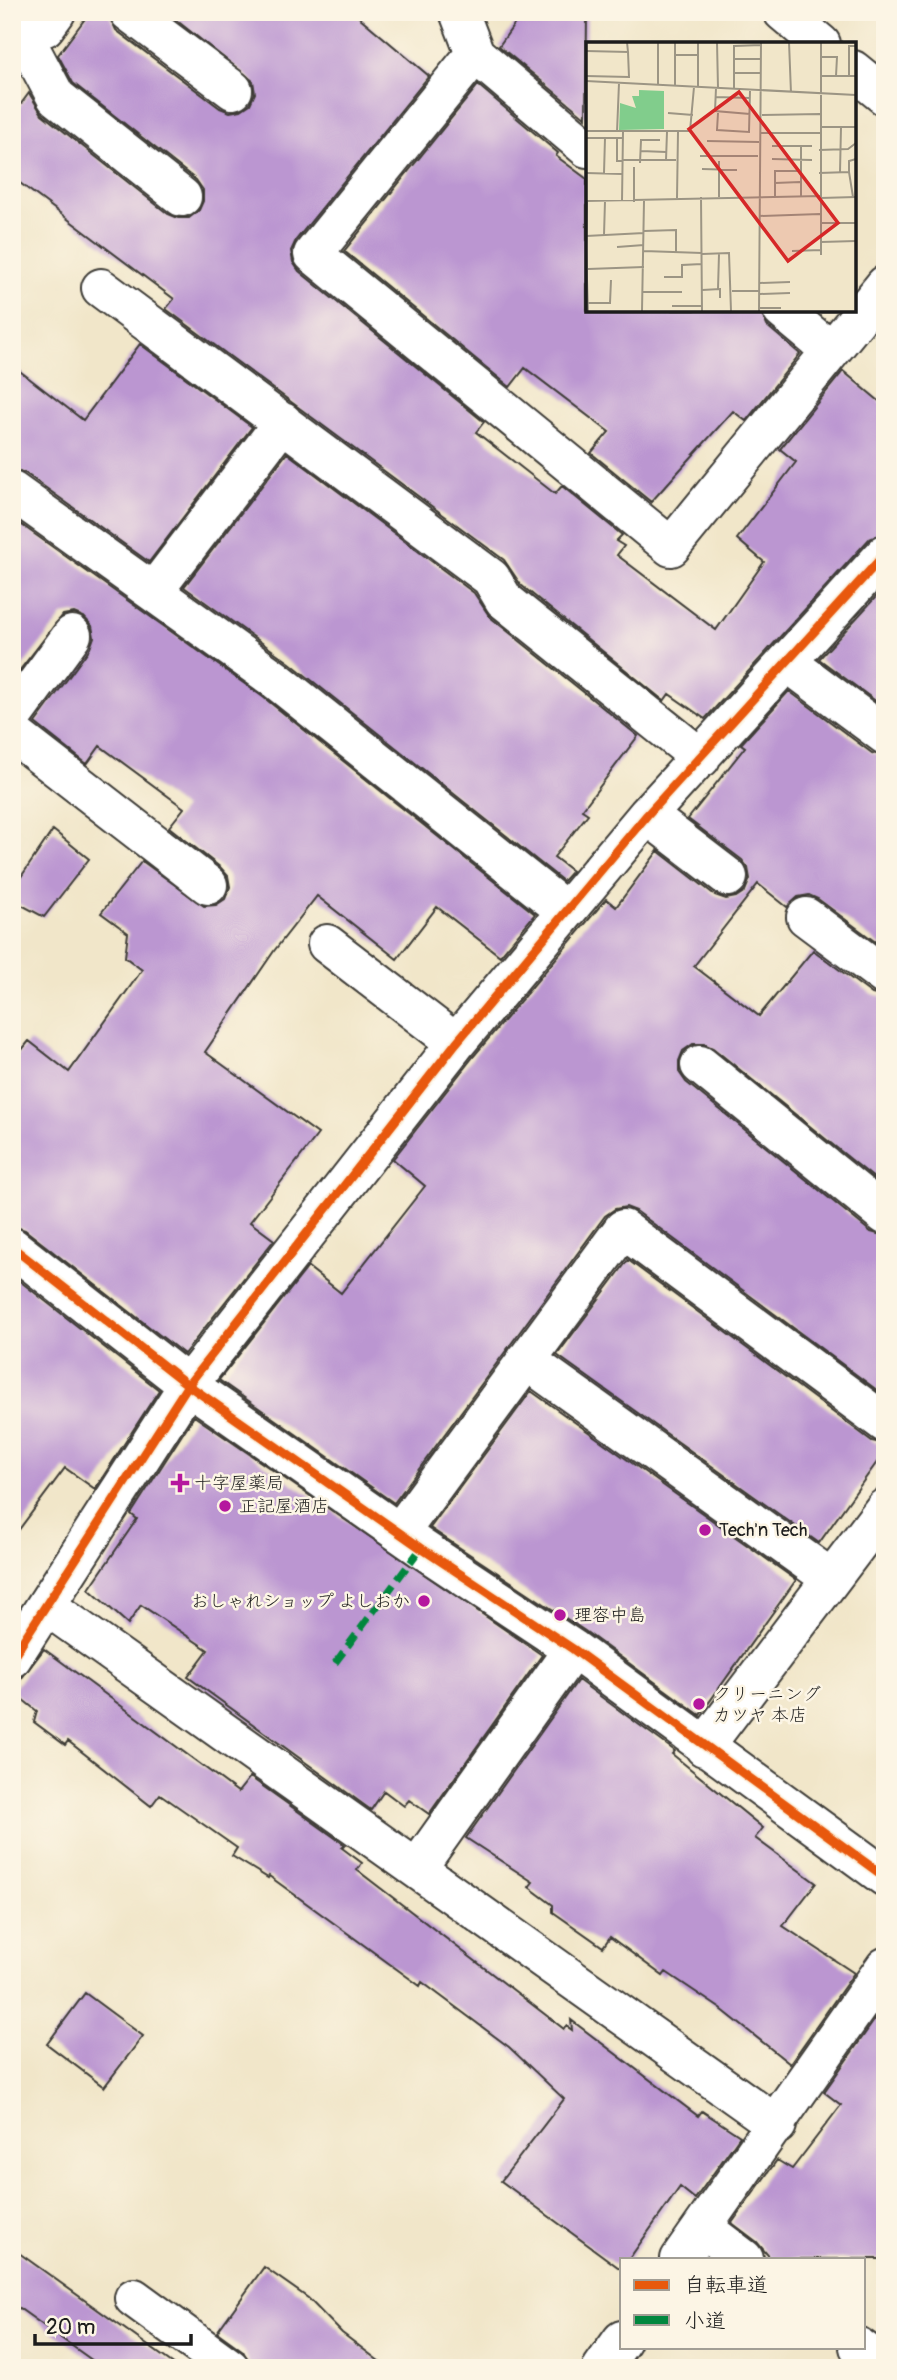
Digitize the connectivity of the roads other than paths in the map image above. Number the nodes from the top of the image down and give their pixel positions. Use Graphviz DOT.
graph roads {
  1 [pos="56,12"];
  2 [pos="129,12"];
  3 [pos="459,12"];
  4 [pos="783,12"];
  5 [pos="16,30"];
  6 [pos="819,42"];
  7 [pos="475,54"];
  8 [pos="855,72"];
  9 [pos="233,90"];
  10 [pos="885,96"];
  11 [pos="586,147"];
  12 [pos="182,197"];
  13 [pos="885,285"];
  14 [pos="101,288"];
  15 [pos="784,312"];
  16 [pos="831,351"];
  17 [pos="283,422"];
  18 [pos="12,491"];
  19 [pos="885,554"];
  20 [pos="153,592"];
  21 [pos="72,635"];
  22 [pos="788,663"];
  23 [pos="12,717"];
  24 [pos="12,733"];
  25 [pos="885,735"];
  26 [pos="701,758"];
  27 [pos="647,815"];
  28 [pos="728,877"];
  29 [pos="208,885"];
  30 [pos="566,911"];
  31 [pos="806,917"];
  32 [pos="327,944"];
  33 [pos="885,976"];
  34 [pos="456,1043"];
  35 [pos="700,1065"];
  36 [pos="885,1215"];
  37 [pos="12,1247"];
  38 [pos="526,1360"];
  39 [pos="188,1385"];
  40 [pos="885,1423"];
  41 [pos="885,1508"];
  42 [pos="400,1532"];
  43 [pos="829,1577"];
  44 [pos="48,1607"];
  45 [pos="573,1649"];
  46 [pos="12,1658"];
  47 [pos="704,1747"];
  48 [pos="418,1867"];
  49 [pos="885,1877"];
  50 [pos="885,1967"];
  51 [pos="777,2125"];
  52 [pos="703,2228"];
  53 [pos="681,2258"];
  54 [pos="743,2258"];
  55 [pos="134,2298"];
  56 [pos="620,2343"];
  57 [pos="860,2348"];
  58 [pos="885,2366"];
  59 [pos="230,2368"];
  60 [pos="602,2368"];
  1 -- 5 [label="street"];
  2 -- 9 [label="street"];
  3 -- 7 [label="street"];
  4 -- 6 [label="street"];
  5 -- 12 [label="street"];
  7 -- 11 [label="street"];
  7 -- 16 [label="street"];
  8 -- 10 [label="street"];
  13 -- 16 [label="street"];
  14 -- 17 [label="street"];
  15 -- 16 [label="street"];
  17 -- 20 [label="street"];
  17 -- 26 [label="street"];
  18 -- 20 [label="street"];
  19 -- 22 [label="street"];
  20 -- 30 [label="street"];
  21 -- 23 [label="street"];
  22 -- 25 [label="street"];
  22 -- 26 [label="street"];
  24 -- 29 [label="street"];
  26 -- 27 [label="street"];
  27 -- 28 [label="street"];
  27 -- 30 [label="street"];
  30 -- 34 [label="street"];
  31 -- 33 [label="street"];
  32 -- 34 [label="street"];
  34 -- 39 [label="street"];
  35 -- 36 [label="street"];
  37 -- 39 [label="street"];
  38 -- 40 [label="street"];
  38 -- 42 [label="street"];
  38 -- 43 [label="street"];
  39 -- 42 [label="street"];
  39 -- 44 [label="street"];
  41 -- 43 [label="street"];
  42 -- 45 [label="street"];
  43 -- 47 [label="street"];
  44 -- 46 [label="street"];
  44 -- 48 [label="street"];
  45 -- 47 [label="street"];
  45 -- 48 [label="street"];
  47 -- 49 [label="street"];
  48 -- 51 [label="street"];
  50 -- 51 [label="street"];
  51 -- 52 [label="street"];
  52 -- 53 [label="street"];
  52 -- 54 [label="street"];
  55 -- 59 [label="street"];
  56 -- 60 [label="street"];
  57 -- 58 [label="street"];
}
